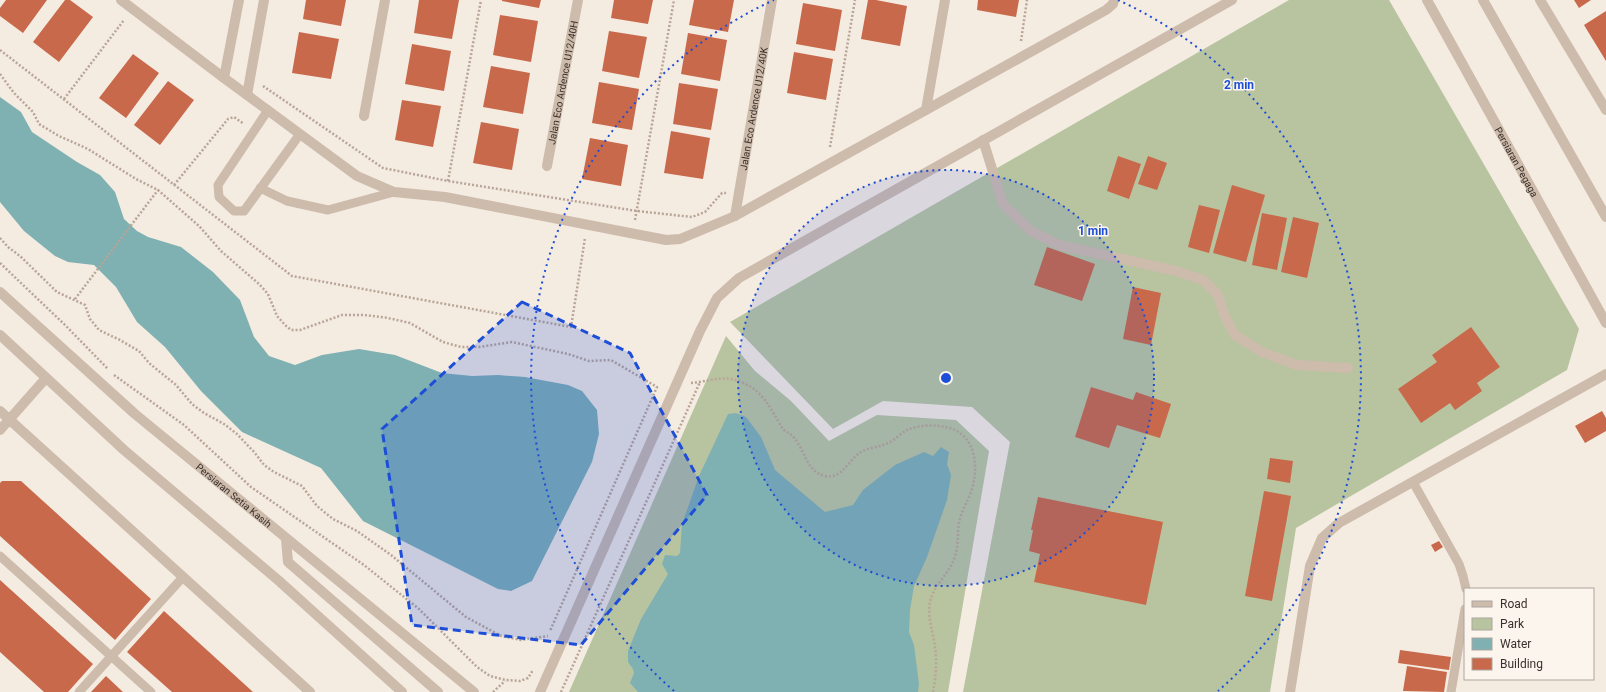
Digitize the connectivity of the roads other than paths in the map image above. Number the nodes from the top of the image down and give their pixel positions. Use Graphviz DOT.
graph roads {
  1 [pos="239,0"];
  2 [pos="264,0"];
  3 [pos="384,0"];
  4 [pos="578,0"];
  5 [pos="772,0"];
  6 [pos="945,0"];
  7 [pos="1232,0"];
  8 [pos="1427,0"];
  9 [pos="1483,0"];
  10 [pos="1540,0"];
  11 [pos="1113,2"];
  12 [pos="126,3"];
  13 [pos="224,78"];
  14 [pos="247,95"];
  15 [pos="268,110"];
  16 [pos="926,110"];
  17 [pos="1606,110"];
  18 [pos="364,116"];
  19 [pos="300,134"];
  20 [pos="983,140"];
  21 [pos="547,166"];
  22 [pos="260,188"];
  23 [pos="394,192"];
  24 [pos="735,216"];
  25 [pos="1606,217"];
  26 [pos="0,292"];
  27 [pos="1606,323"];
  28 [pos="0,335"];
  29 [pos="1348,368"];
  30 [pos="1606,374"];
  31 [pos="46,378"];
  32 [pos="0,411"];
  33 [pos="9,419"];
  34 [pos="0,430"];
  35 [pos="1413,482"];
  36 [pos="286,540"];
  37 [pos="0,556"];
  38 [pos="182,577"];
  39 [pos="1466,588"];
  40 [pos="1464,615"];
  41 [pos="111,656"];
  42 [pos="79,692"];
  43 [pos="151,692"];
  44 [pos="310,692"];
  45 [pos="402,692"];
  46 [pos="438,692"];
  47 [pos="474,692"];
  48 [pos="540,692"];
  49 [pos="1290,692"];
  50 [pos="1451,692"];
  1 -- 13 [label="street"];
  2 -- 14 [label="street"];
  3 -- 18 [label="street"];
  4 -- 21 [label="street, Jalan Eco Ardence U12/40H"];
  5 -- 24 [label="street, Jalan Eco Ardence U12/40K"];
  6 -- 16 [label="street"];
  7 -- 20 [label="street"];
  8 -- 27 [label="street, Persiaran Pegaga"];
  9 -- 25 [label="street"];
  10 -- 17 [label="street"];
  11 -- 16 [label="street"];
  12 -- 13 [label="street"];
  13 -- 14 [label="street"];
  14 -- 15 [label="street"];
  15 -- 19 [label="street"];
  15 -- 22 [label="lane"];
  16 -- 24 [label="street"];
  19 -- 22 [label="lane"];
  19 -- 23 [label="street"];
  20 -- 29 [label="street"];
  20 -- 48 [label="street"];
  22 -- 23 [label="lane"];
  23 -- 24 [label="street"];
  26 -- 36 [label="street, Persiaran Setia Kasih"];
  28 -- 31 [label="street"];
  30 -- 35 [label="street"];
  31 -- 33 [label="street"];
  31 -- 45 [label="street"];
  32 -- 33 [label="street"];
  33 -- 34 [label="street"];
  33 -- 38 [label="street"];
  35 -- 39 [label="lane"];
  35 -- 49 [label="street"];
  36 -- 46 [label="street"];
  36 -- 47 [label="street, Persiaran Setia Kasih"];
  37 -- 41 [label="lane"];
  38 -- 41 [label="lane"];
  38 -- 44 [label="street"];
  40 -- 50 [label="lane"];
  41 -- 42 [label="lane"];
  41 -- 43 [label="lane"];
}
